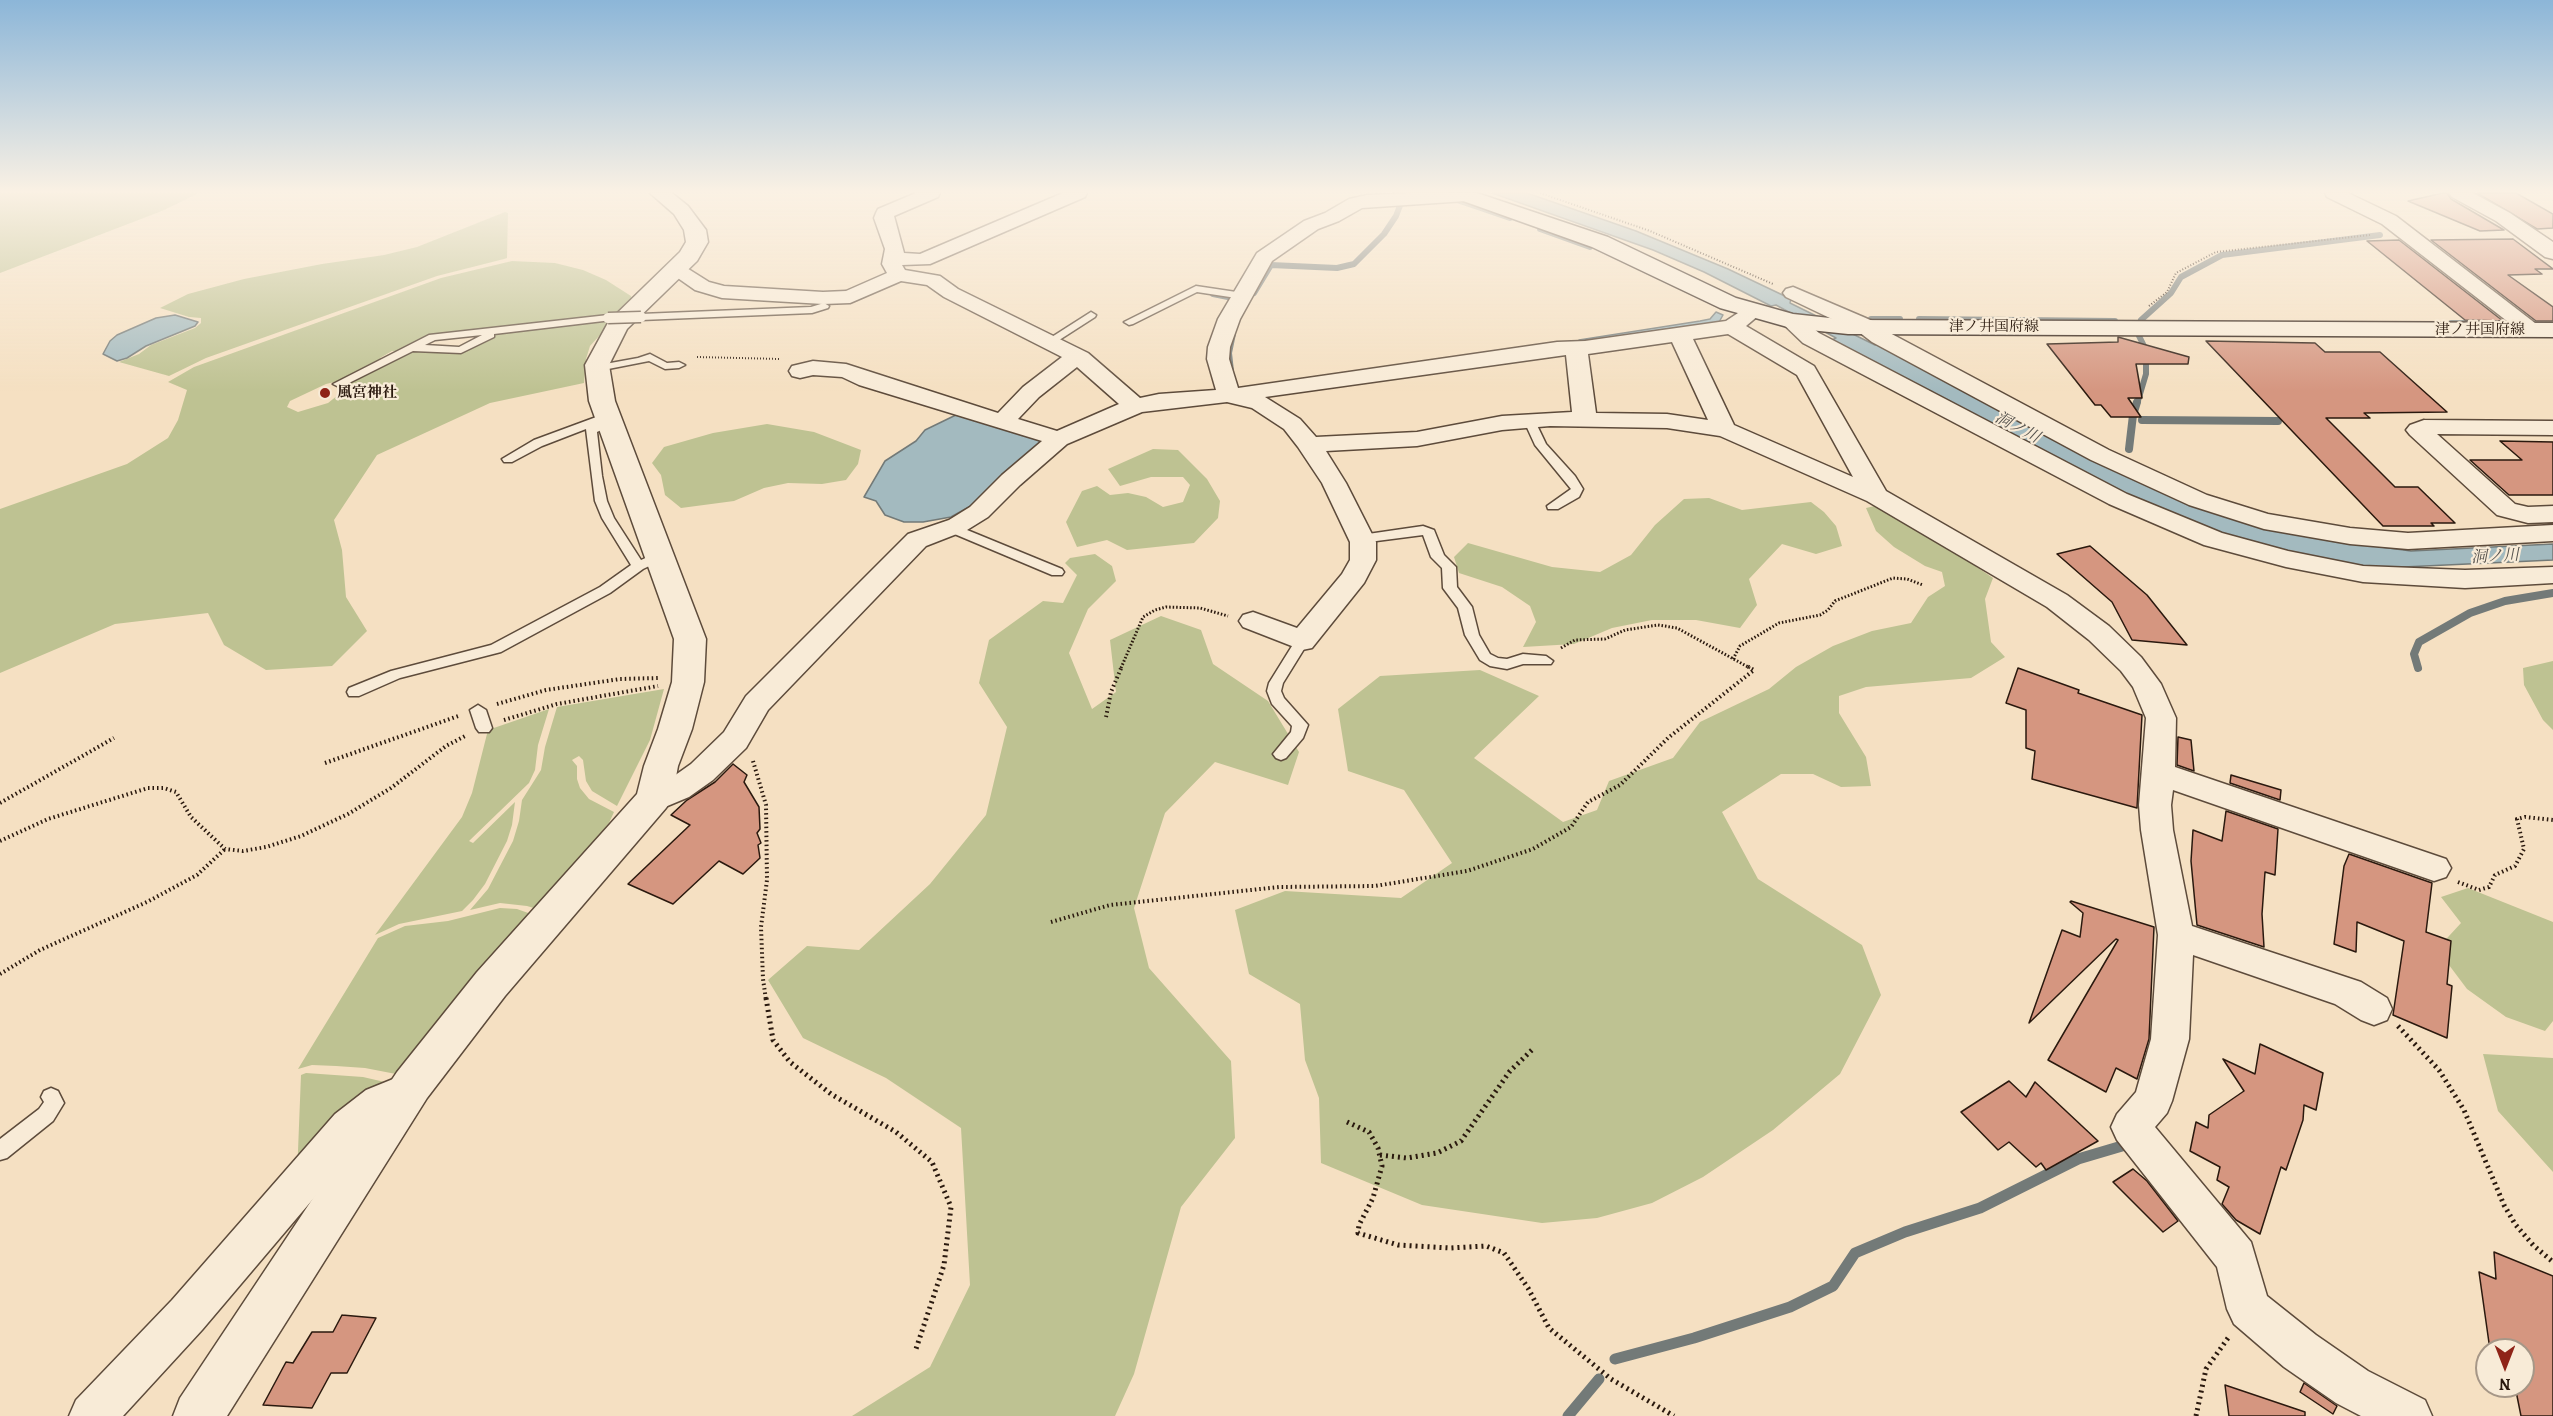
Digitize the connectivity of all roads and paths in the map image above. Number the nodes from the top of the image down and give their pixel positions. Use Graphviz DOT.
graph roads {
  1 [pos="686,259"];
  2 [pos="895,259"];
  3 [pos="925,259"];
  4 [pos="1263,259"];
  5 [pos="1636,259"];
  6 [pos="1715,259"];
  7 [pos="2203,259"];
  8 [pos="2443,259"];
  9 [pos="895,267"];
  10 [pos="675,269"];
  11 [pos="1793,293"];
  12 [pos="1242,296"];
  13 [pos="830,302"];
  14 [pos="1091,315"];
  15 [pos="1743,319"];
  16 [pos="1784,319"];
  17 [pos="1129,322"];
  18 [pos="1858,327"];
  19 [pos="2140,327"];
  20 [pos="2543,330"];
  21 [pos="1680,335"];
  22 [pos="1049,342"];
  23 [pos="1576,348"];
  24 [pos="655,357"];
  25 [pos="1076,357"];
  26 [pos="679,365"];
  27 [pos="598,368"];
  28 [pos="806,370"];
  29 [pos="1806,371"];
  30 [pos="339,384"];
  31 [pos="1229,396"];
  32 [pos="1135,406"];
  33 [pos="1585,419"];
  34 [pos="609,420"];
  35 [pos="1003,421"];
  36 [pos="1530,421"];
  37 [pos="2553,428"];
  38 [pos="1726,430"];
  39 [pos="1059,439"];
  40 [pos="1310,446"];
  41 [pos="508,459"];
  42 [pos="1876,496"];
  43 [pos="1553,506"];
  44 [pos="2553,514"];
  45 [pos="950,527"];
  46 [pos="2553,532"];
  47 [pos="1361,538"];
  48 [pos="649,561"];
  49 [pos="1057,572"];
  50 [pos="2553,575"];
  51 [pos="1923,585"];
  52 [pos="1252,621"];
  53 [pos="1302,641"];
  54 [pos="1733,659"];
  55 [pos="1546,661"];
  56 [pos="688,681"];
  57 [pos="354,692"];
  58 [pos="478,710"];
  59 [pos="1106,717"];
  60 [pos="484,728"];
  61 [pos="114,738"];
  62 [pos="731,744"];
  63 [pos="1281,754"];
  64 [pos="326,763"];
  65 [pos="2159,773"];
  66 [pos="654,799"];
  67 [pos="0,803"];
  68 [pos="2553,820"];
  69 [pos="0,841"];
  70 [pos="225,849"];
  71 [pos="2434,868"];
  72 [pos="1051,922"];
  73 [pos="2176,935"];
  74 [pos="0,974"];
  75 [pos="2374,1009"];
  76 [pos="1534,1048"];
  77 [pos="408,1090"];
  78 [pos="51,1096"];
  79 [pos="1347,1122"];
  80 [pos="0,1150"];
  81 [pos="1380,1155"];
  82 [pos="2553,1262"];
  83 [pos="2249,1309"];
  84 [pos="916,1349"];
  85 [pos="92,1416"];
  86 [pos="198,1416"];
  87 [pos="1674,1416"];
  88 [pos="2196,1416"];
  89 [pos="2409,1416"];
  1 -- 10 [label="street"];
  2 -- 9 [label="street"];
  3 -- 9 [label="street"];
  4 -- 12 [label="street"];
  5 -- 15 [label="street, 津ノ井国府線"];
  6 -- 11 [label="path"];
  7 -- 19 [label="path"];
  8 -- 20 [label="street"];
  9 -- 13 [label="street"];
  9 -- 22 [label="street"];
  10 -- 13 [label="street"];
  10 -- 27 [label="street"];
  11 -- 18 [label="street"];
  12 -- 17 [label="lane"];
  12 -- 31 [label="street"];
  13 -- 30 [label="lane, bridge"];
  14 -- 22 [label="lane"];
  15 -- 16 [label="street, 津ノ井国府線"];
  15 -- 21 [label="street"];
  15 -- 29 [label="street"];
  16 -- 18 [label="street, 津ノ井国府線"];
  16 -- 29 [label="street"];
  16 -- 50 [label="street"];
  18 -- 19 [label="street, 津ノ井国府線"];
  18 -- 46 [label="street"];
  19 -- 20 [label="street, 津ノ井国府線"];
  21 -- 23 [label="street"];
  21 -- 38 [label="street"];
  22 -- 25 [label="street"];
  23 -- 31 [label="street"];
  23 -- 33 [label="street"];
  24 -- 26 [label="lane"];
  24 -- 27 [label="lane"];
  24 -- 28 [label="path"];
  25 -- 32 [label="street"];
  25 -- 35 [label="street"];
  27 -- 34 [label="street"];
  28 -- 35 [label="street"];
  29 -- 42 [label="street"];
  31 -- 32 [label="street"];
  31 -- 40 [label="street"];
  32 -- 39 [label="street"];
  33 -- 36 [label="street"];
  33 -- 38 [label="street"];
  34 -- 41 [label="lane"];
  34 -- 48 [label="street"];
  34 -- 48 [label="lane"];
  35 -- 39 [label="street"];
  36 -- 40 [label="street"];
  36 -- 43 [label="lane"];
  37 -- 44 [label="street"];
  38 -- 42 [label="street"];
  39 -- 45 [label="street"];
  40 -- 47 [label="street"];
  42 -- 65 [label="street"];
  45 -- 49 [label="lane"];
  45 -- 62 [label="street"];
  47 -- 53 [label="street"];
  47 -- 55 [label="lane"];
  48 -- 56 [label="street"];
  48 -- 57 [label="lane"];
  51 -- 54 [label="path"];
  52 -- 53 [label="street"];
  52 -- 59 [label="path"];
  53 -- 63 [label="lane"];
  54 -- 55 [label="path"];
  54 -- 72 [label="path"];
  56 -- 58 [label="path"];
  56 -- 60 [label="path"];
  56 -- 66 [label="street"];
  58 -- 60 [label="lane"];
  58 -- 64 [label="path"];
  60 -- 70 [label="path"];
  61 -- 67 [label="path"];
  62 -- 66 [label="street"];
  62 -- 84 [label="path"];
  65 -- 71 [label="street"];
  65 -- 73 [label="street"];
  66 -- 77 [label="street"];
  68 -- 71 [label="path"];
  69 -- 70 [label="path"];
  70 -- 74 [label="path"];
  73 -- 75 [label="street"];
  73 -- 83 [label="street"];
  75 -- 82 [label="path"];
  76 -- 81 [label="path"];
  77 -- 85 [label="street"];
  77 -- 86 [label="street"];
  78 -- 80 [label="lane"];
  79 -- 81 [label="path"];
  81 -- 87 [label="path"];
  83 -- 88 [label="path"];
  83 -- 89 [label="street"];
}
